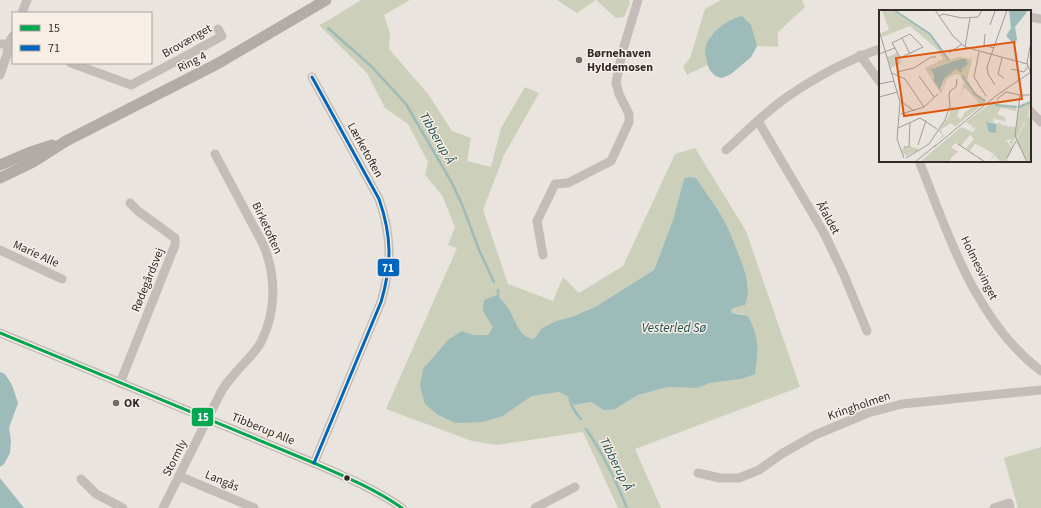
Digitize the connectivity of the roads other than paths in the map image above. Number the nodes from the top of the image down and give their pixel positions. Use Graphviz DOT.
graph roads {
  1 [pos="27,0"];
  2 [pos="326,0"];
  3 [pos="638,0"];
  4 [pos="22,12"];
  5 [pos="1031,17"];
  6 [pos="1041,19"];
  7 [pos="218,29"];
  8 [pos="9,41"];
  9 [pos="879,49"];
  10 [pos="860,55"];
  11 [pos="74,64"];
  12 [pos="0,75"];
  13 [pos="312,77"];
  14 [pos="879,81"];
  15 [pos="1031,112"];
  16 [pos="758,121"];
  17 [pos="1041,122"];
  18 [pos="66,141"];
  19 [pos="726,150"];
  20 [pos="215,154"];
  21 [pos="918,162"];
  22 [pos="0,165"];
  23 [pos="0,178"];
  24 [pos="130,203"];
  25 [pos="0,250"];
  26 [pos="544,255"];
  27 [pos="62,279"];
  28 [pos="866,331"];
  29 [pos="0,333"];
  30 [pos="1041,371"];
  31 [pos="120,383"];
  32 [pos="1041,390"];
  33 [pos="208,420"];
  34 [pos="314,463"];
  35 [pos="698,473"];
  36 [pos="179,476"];
  37 [pos="81,480"];
  38 [pos="575,487"];
  39 [pos="122,508"];
  40 [pos="163,508"];
  41 [pos="254,508"];
  42 [pos="402,508"];
  43 [pos="535,508"];
  44 [pos="994,508"];
  45 [pos="1010,508"];
  1 -- 4 [label="street"];
  2 -- 18 [label="main road, Ring 4"];
  3 -- 26 [label="street"];
  5 -- 6 [label="street"];
  7 -- 11 [label="street, Brovænget"];
  8 -- 12 [label="street"];
  9 -- 10 [label="street"];
  10 -- 14 [label="street"];
  10 -- 16 [label="street"];
  13 -- 34 [label="street, Lærketoften"];
  15 -- 17 [label="street"];
  16 -- 19 [label="street"];
  16 -- 28 [label="street, Åfaldet"];
  18 -- 22 [label="main road, Ring 4"];
  18 -- 23 [label="main road, Ring 4"];
  20 -- 33 [label="street, Birketoften"];
  21 -- 30 [label="street, Holmesvinget"];
  24 -- 31 [label="street, Rødegårdsvej"];
  25 -- 27 [label="street, Marie Alle"];
  29 -- 31 [label="street, Tibberup Alle"];
  31 -- 33 [label="street, Tibberup Alle"];
  32 -- 35 [label="street, Kringholmen"];
  33 -- 34 [label="street, Tibberup Alle"];
  33 -- 36 [label="street, Stormly"];
  34 -- 42 [label="street, Tibberup Alle"];
  36 -- 40 [label="street, Stormly"];
  36 -- 41 [label="street, Langås"];
  37 -- 39 [label="street"];
  38 -- 43 [label="street"];
  44 -- 45 [label="street"];
}
